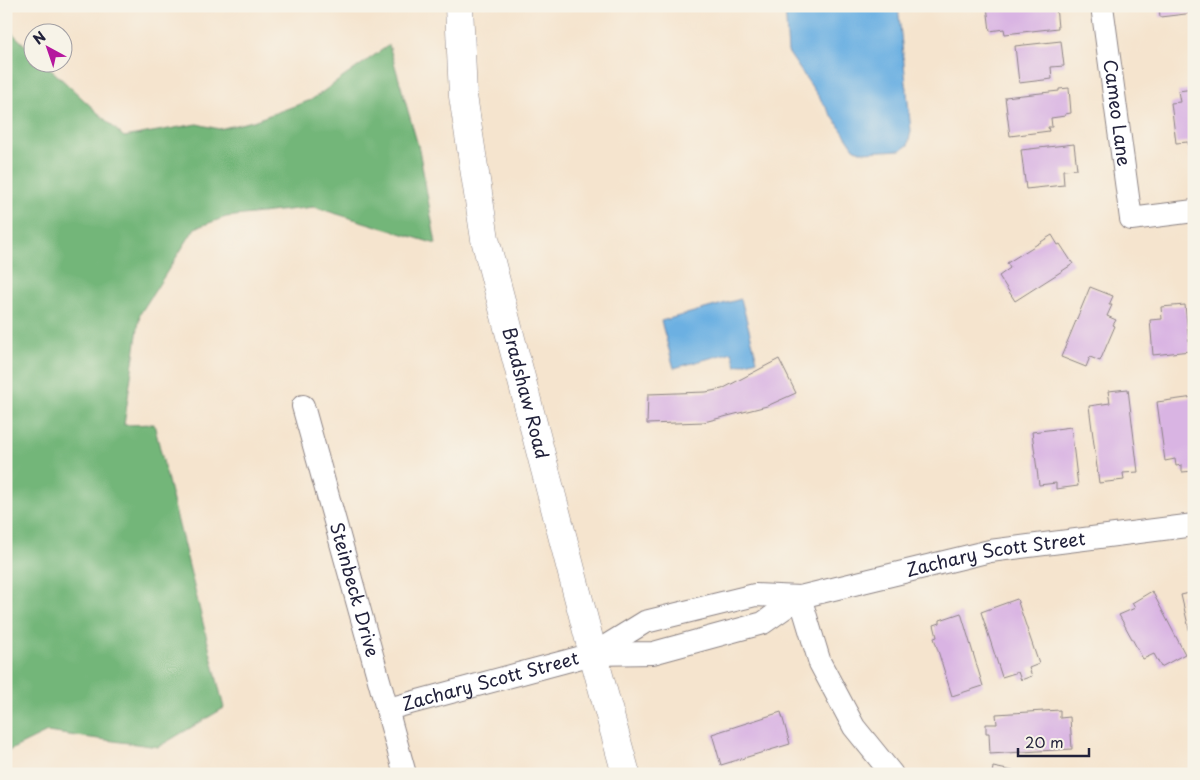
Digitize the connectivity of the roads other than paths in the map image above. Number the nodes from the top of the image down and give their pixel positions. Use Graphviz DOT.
graph roads {
  1 [pos="459,6"];
  2 [pos="1102,6"];
  3 [pos="1194,211"];
  4 [pos="303,406"];
  5 [pos="1194,525"];
  6 [pos="800,597"];
  7 [pos="593,654"];
  8 [pos="388,708"];
  9 [pos="405,774"];
  10 [pos="626,774"];
  11 [pos="892,774"];
  1 -- 7 [label="street, Bradshaw Road"];
  2 -- 3 [label="street, Cameo Lane"];
  4 -- 8 [label="street, Steinbeck Drive"];
  5 -- 6 [label="street, Zachary Scott Street"];
  6 -- 7 [label="street, Zachary Scott Street"];
  6 -- 7 [label="street, Zachary Scott Street"];
  6 -- 11 [label="street"];
  7 -- 8 [label="street, Zachary Scott Street"];
  7 -- 10 [label="street, Bradshaw Road"];
  8 -- 9 [label="street, Steinbeck Drive"];
}
